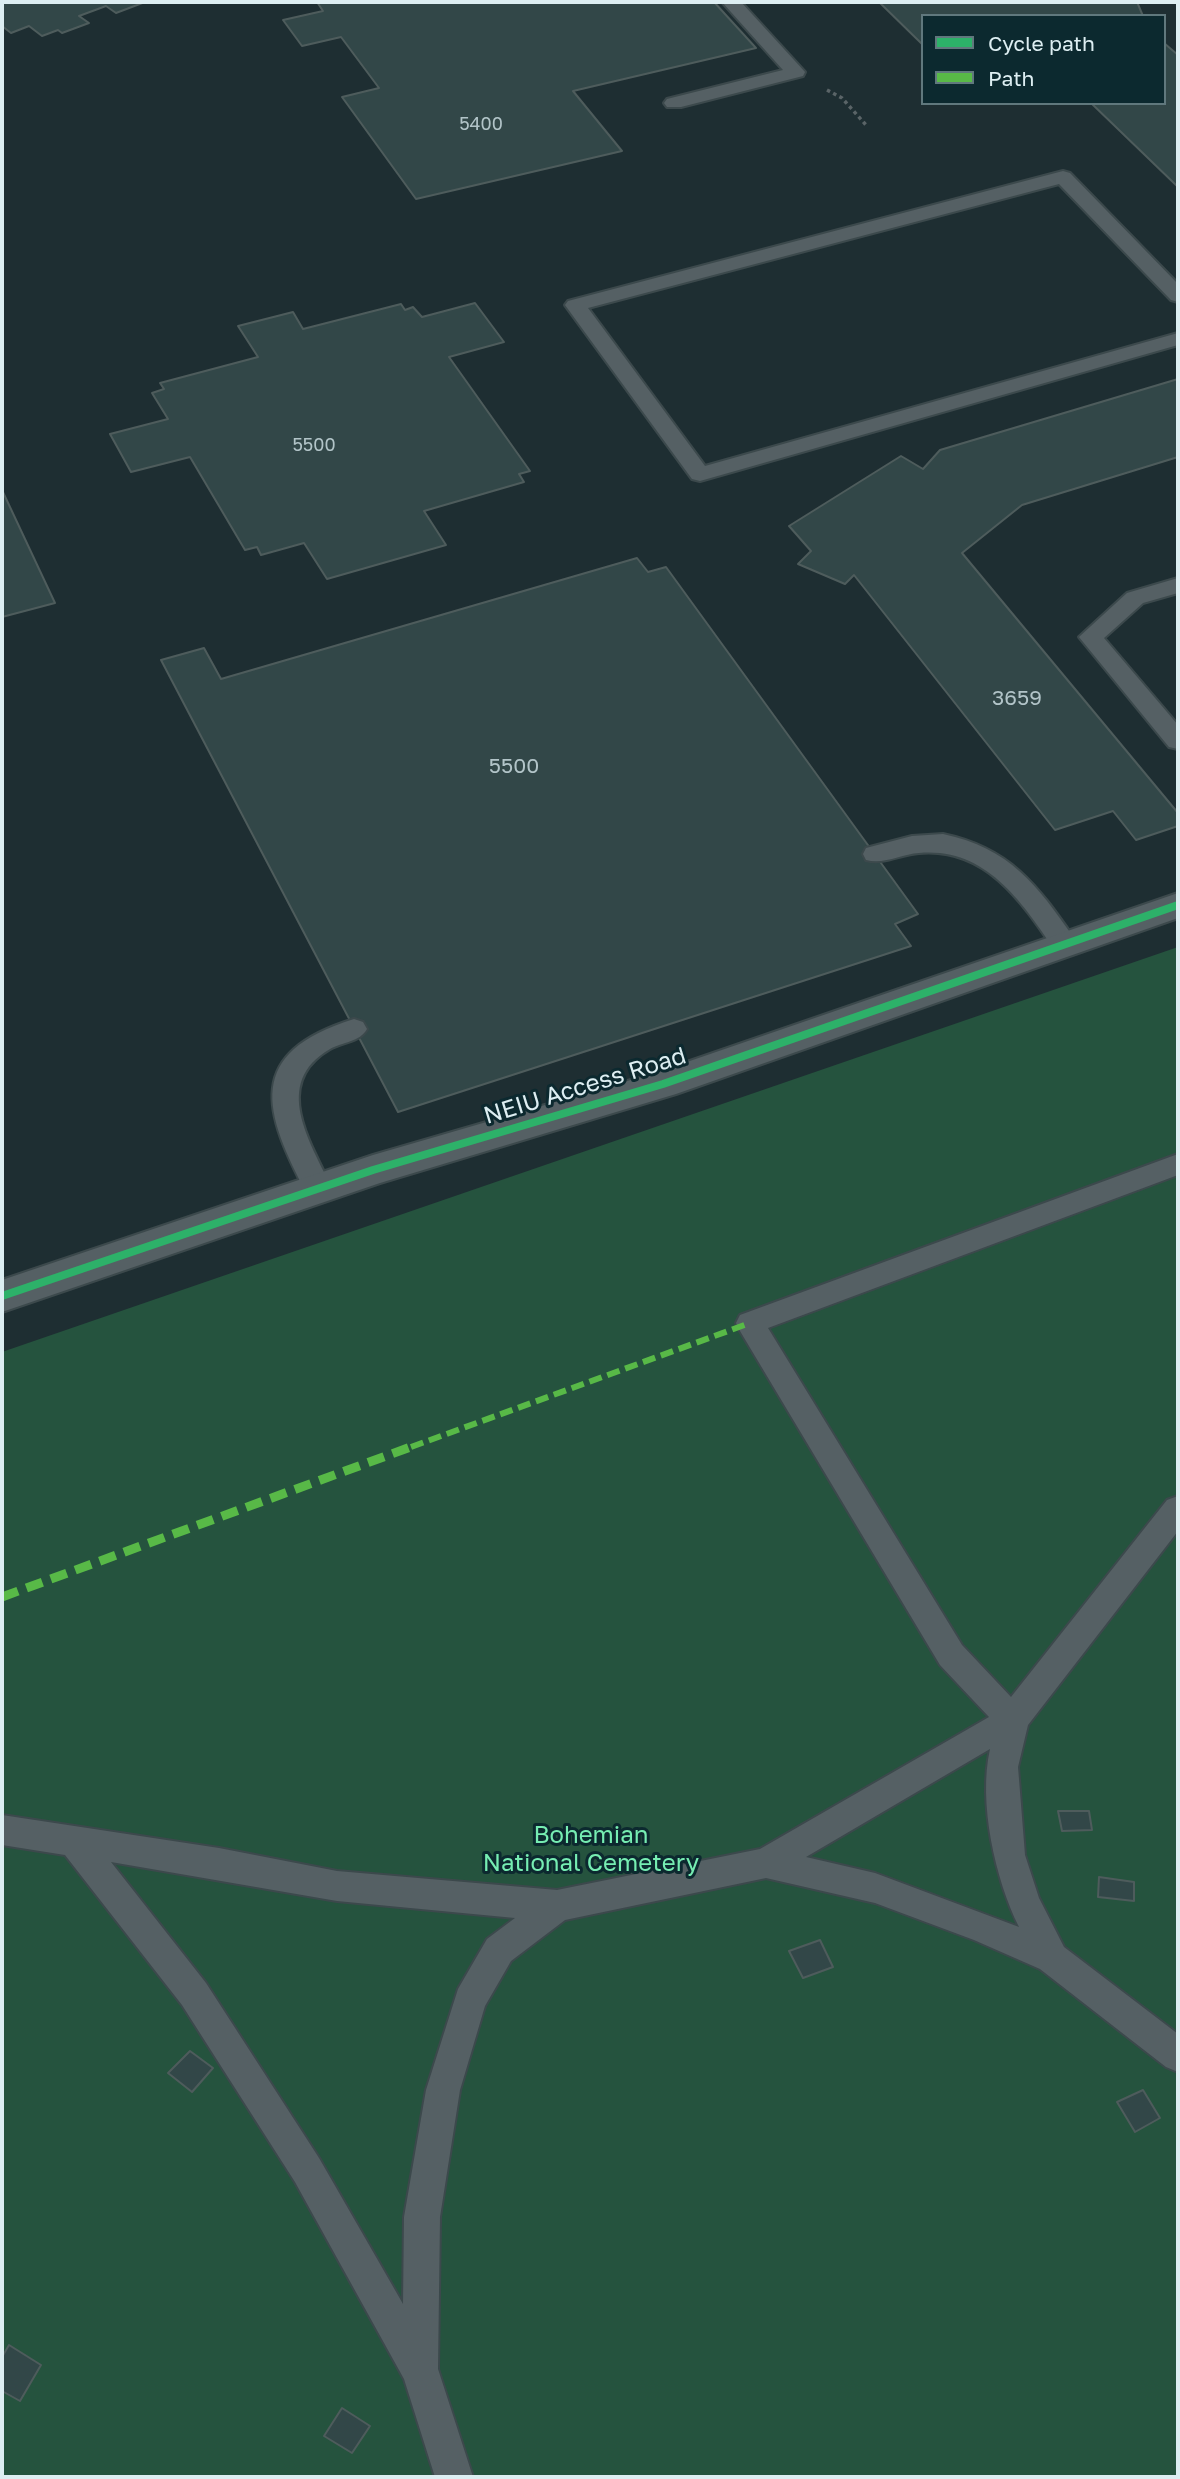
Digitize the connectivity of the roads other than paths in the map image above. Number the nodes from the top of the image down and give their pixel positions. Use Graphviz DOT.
graph roads {
  1 [pos="731,2"];
  2 [pos="674,103"];
  3 [pos="1178,296"];
  4 [pos="1178,339"];
  5 [pos="1178,585"];
  6 [pos="1178,740"];
  7 [pos="875,854"];
  8 [pos="1178,905"];
  9 [pos="1065,944"];
  10 [pos="354,1029"];
  11 [pos="1178,1164"];
  12 [pos="318,1188"];
  13 [pos="2,1296"];
  14 [pos="1178,1509"];
  15 [pos="1013,1718"];
  16 [pos="2,1829"];
  17 [pos="75,1842"];
  18 [pos="766,1863"];
  19 [pos="557,1906"];
  20 [pos="1052,1958"];
  21 [pos="1178,2055"];
  22 [pos="420,2371"];
  23 [pos="454,2477"];
  1 -- 2 [label="lane"];
  3 -- 4 [label="lane"];
  5 -- 6 [label="lane"];
  7 -- 9 [label="lane"];
  8 -- 9 [label="street, NEIU Access Road"];
  9 -- 12 [label="street, NEIU Access Road"];
  10 -- 12 [label="lane"];
  11 -- 15 [label="lane"];
  12 -- 13 [label="street, NEIU Access Road"];
  14 -- 15 [label="lane"];
  15 -- 18 [label="lane"];
  15 -- 20 [label="lane"];
  16 -- 17 [label="lane"];
  17 -- 19 [label="lane"];
  17 -- 22 [label="lane"];
  18 -- 19 [label="lane"];
  18 -- 20 [label="lane"];
  19 -- 22 [label="lane"];
  20 -- 21 [label="lane"];
  22 -- 23 [label="lane"];
}
